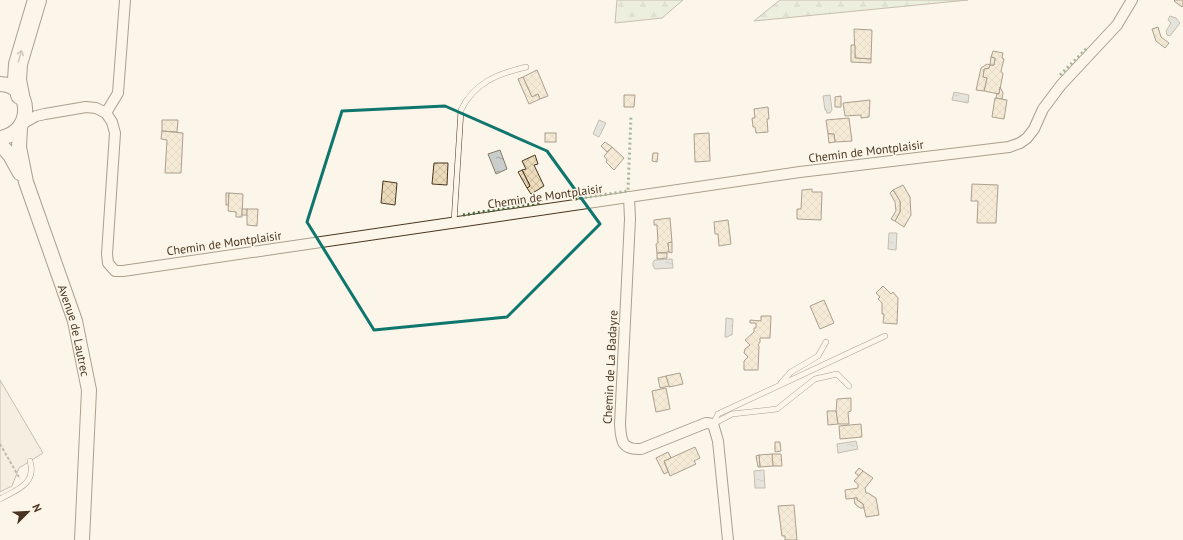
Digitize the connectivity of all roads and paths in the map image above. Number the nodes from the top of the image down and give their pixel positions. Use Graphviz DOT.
graph roads {
  1 [pos="37,0"];
  2 [pos="125,0"];
  3 [pos="1132,0"];
  4 [pos="526,67"];
  5 [pos="1,83"];
  6 [pos="22,99"];
  7 [pos="106,113"];
  8 [pos="45,114"];
  9 [pos="21,126"];
  10 [pos="0,138"];
  11 [pos="0,144"];
  12 [pos="26,182"];
  13 [pos="629,197"];
  14 [pos="454,222"];
  15 [pos="885,336"];
  16 [pos="826,342"];
  17 [pos="779,386"];
  18 [pos="850,386"];
  19 [pos="713,424"];
  20 [pos="0,444"];
  21 [pos="30,461"];
  22 [pos="24,485"];
  23 [pos="0,500"];
  24 [pos="82,540"];
  25 [pos="728,540"];
  6 -- 1 [label="highway, one-way"];
  2 -- 7 [label="street"];
  3 -- 13 [label="street, Chemin de Montplaisir"];
  4 -- 14 [label="lane"];
  5 -- 6 [label="main road"];
  6 -- 8 [label="street"];
  6 -- 9 [label="main road, Avenue de Lautrec"];
  7 -- 8 [label="street"];
  7 -- 14 [label="street, Chemin de Montplaisir"];
  8 -- 9 [label="street"];
  9 -- 10 [label="main road"];
  9 -- 12 [label="main road, Avenue de Lautrec"];
  11 -- 12 [label="main road"];
  12 -- 24 [label="main road, Avenue de Lautrec"];
  13 -- 14 [label="street, Chemin de Montplaisir"];
  13 -- 19 [label="street, Chemin de La Badayre"];
  15 -- 17 [label="lane"];
  16 -- 17 [label="lane"];
  17 -- 19 [label="lane"];
  18 -- 19 [label="lane"];
  19 -- 25 [label="street"];
  20 -- 22 [label="path"];
  21 -- 22 [label="lane"];
  22 -- 23 [label="lane"];
}
